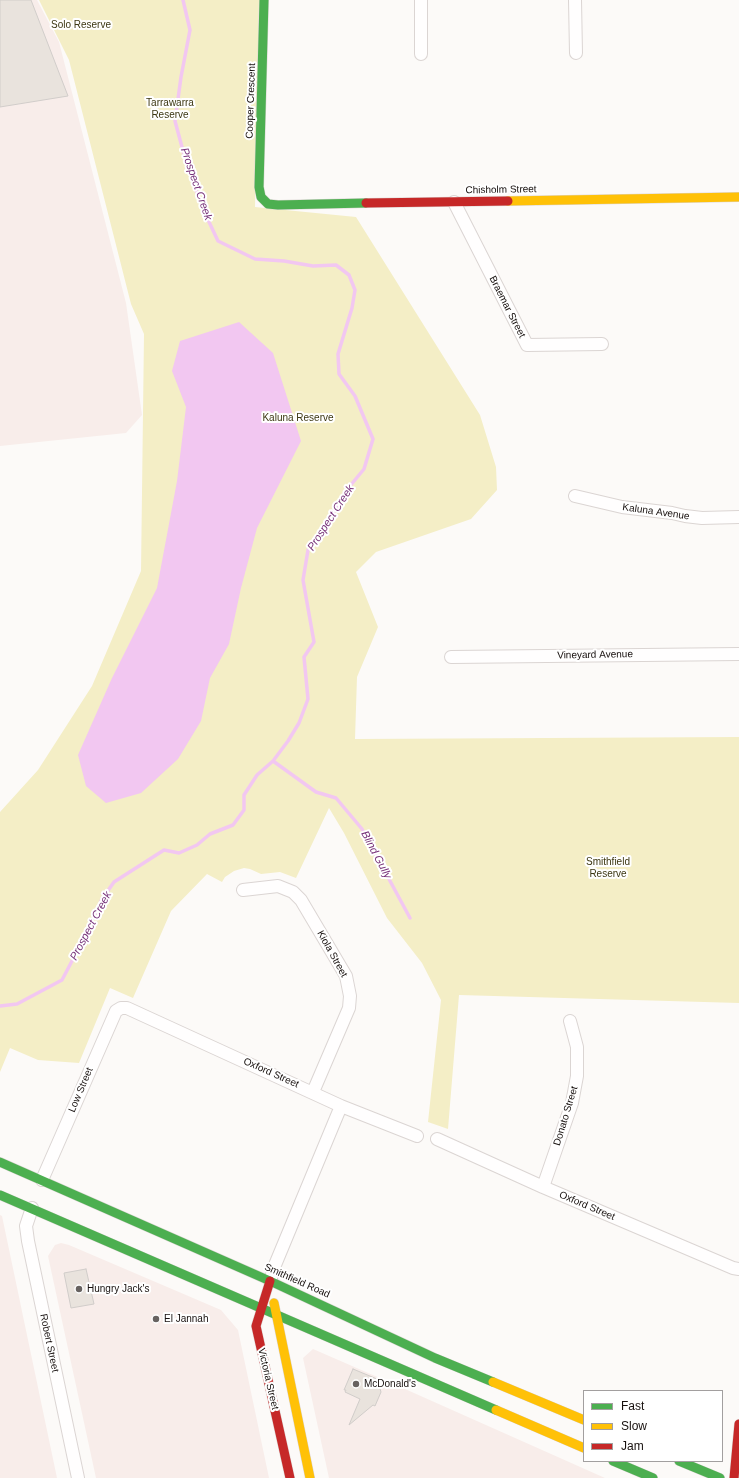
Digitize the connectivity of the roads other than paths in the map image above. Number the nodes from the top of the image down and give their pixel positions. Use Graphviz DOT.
graph roads {
  1 [pos="264,0"];
  2 [pos="421,0"];
  3 [pos="575,0"];
  4 [pos="576,53"];
  5 [pos="421,54"];
  6 [pos="739,197"];
  7 [pos="264,201"];
  8 [pos="454,202"];
  9 [pos="602,344"];
  10 [pos="575,496"];
  11 [pos="739,517"];
  12 [pos="739,654"];
  13 [pos="451,657"];
  14 [pos="243,890"];
  15 [pos="127,1008"];
  16 [pos="570,1021"];
  17 [pos="313,1092"];
  18 [pos="341,1106"];
  19 [pos="416,1136"];
  20 [pos="437,1140"];
  21 [pos="0,1162"];
  22 [pos="42,1180"];
  23 [pos="543,1187"];
  24 [pos="0,1195"];
  25 [pos="32,1208"];
  26 [pos="739,1269"];
  27 [pos="270,1281"];
  28 [pos="261,1309"];
  29 [pos="276,1315"];
  30 [pos="583,1420"];
  31 [pos="739,1424"];
  32 [pos="737,1437"];
  33 [pos="583,1448"];
  34 [pos="725,1448"];
  35 [pos="616,1462"];
  36 [pos="681,1462"];
  37 [pos="78,1478"];
  38 [pos="290,1478"];
  39 [pos="310,1478"];
  40 [pos="653,1478"];
  41 [pos="720,1478"];
  42 [pos="734,1478"];
  1 -- 7 [label="main road, Cooper Crescent"];
  2 -- 5 [label="street"];
  3 -- 4 [label="street"];
  6 -- 8 [label="main road, Chisholm Street"];
  7 -- 8 [label="main road, Chisholm Street"];
  8 -- 9 [label="street, Braemar Street"];
  10 -- 11 [label="street, Kaluna Avenue"];
  12 -- 13 [label="street, Vineyard Avenue"];
  14 -- 17 [label="street, Kiola Street"];
  15 -- 17 [label="street, Oxford Street"];
  15 -- 22 [label="street, Low Street"];
  16 -- 23 [label="street, Donato Street"];
  17 -- 18 [label="street, Oxford Street"];
  18 -- 19 [label="street, Oxford Street"];
  18 -- 27 [label="street, Victoria Street"];
  20 -- 23 [label="street, Oxford Street"];
  21 -- 22 [label="main road, Smithfield Road"];
  22 -- 27 [label="main road, Smithfield Road"];
  23 -- 26 [label="street, Oxford Street"];
  24 -- 25 [label="main road"];
  25 -- 28 [label="main road"];
  25 -- 37 [label="street, Robert Street"];
  27 -- 28 [label="main road, Victoria Street"];
  27 -- 29 [label="main road, Victoria Street"];
  27 -- 30 [label="main road, Smithfield Road"];
  28 -- 29 [label="main road"];
  28 -- 38 [label="main road, Victoria Street"];
  29 -- 33 [label="main road"];
  29 -- 39 [label="main road, Victoria Street"];
  31 -- 32 [label="main road"];
  32 -- 34 [label="main road"];
  32 -- 42 [label="main road"];
  35 -- 40 [label="main road"];
  36 -- 41 [label="main road"];
}
